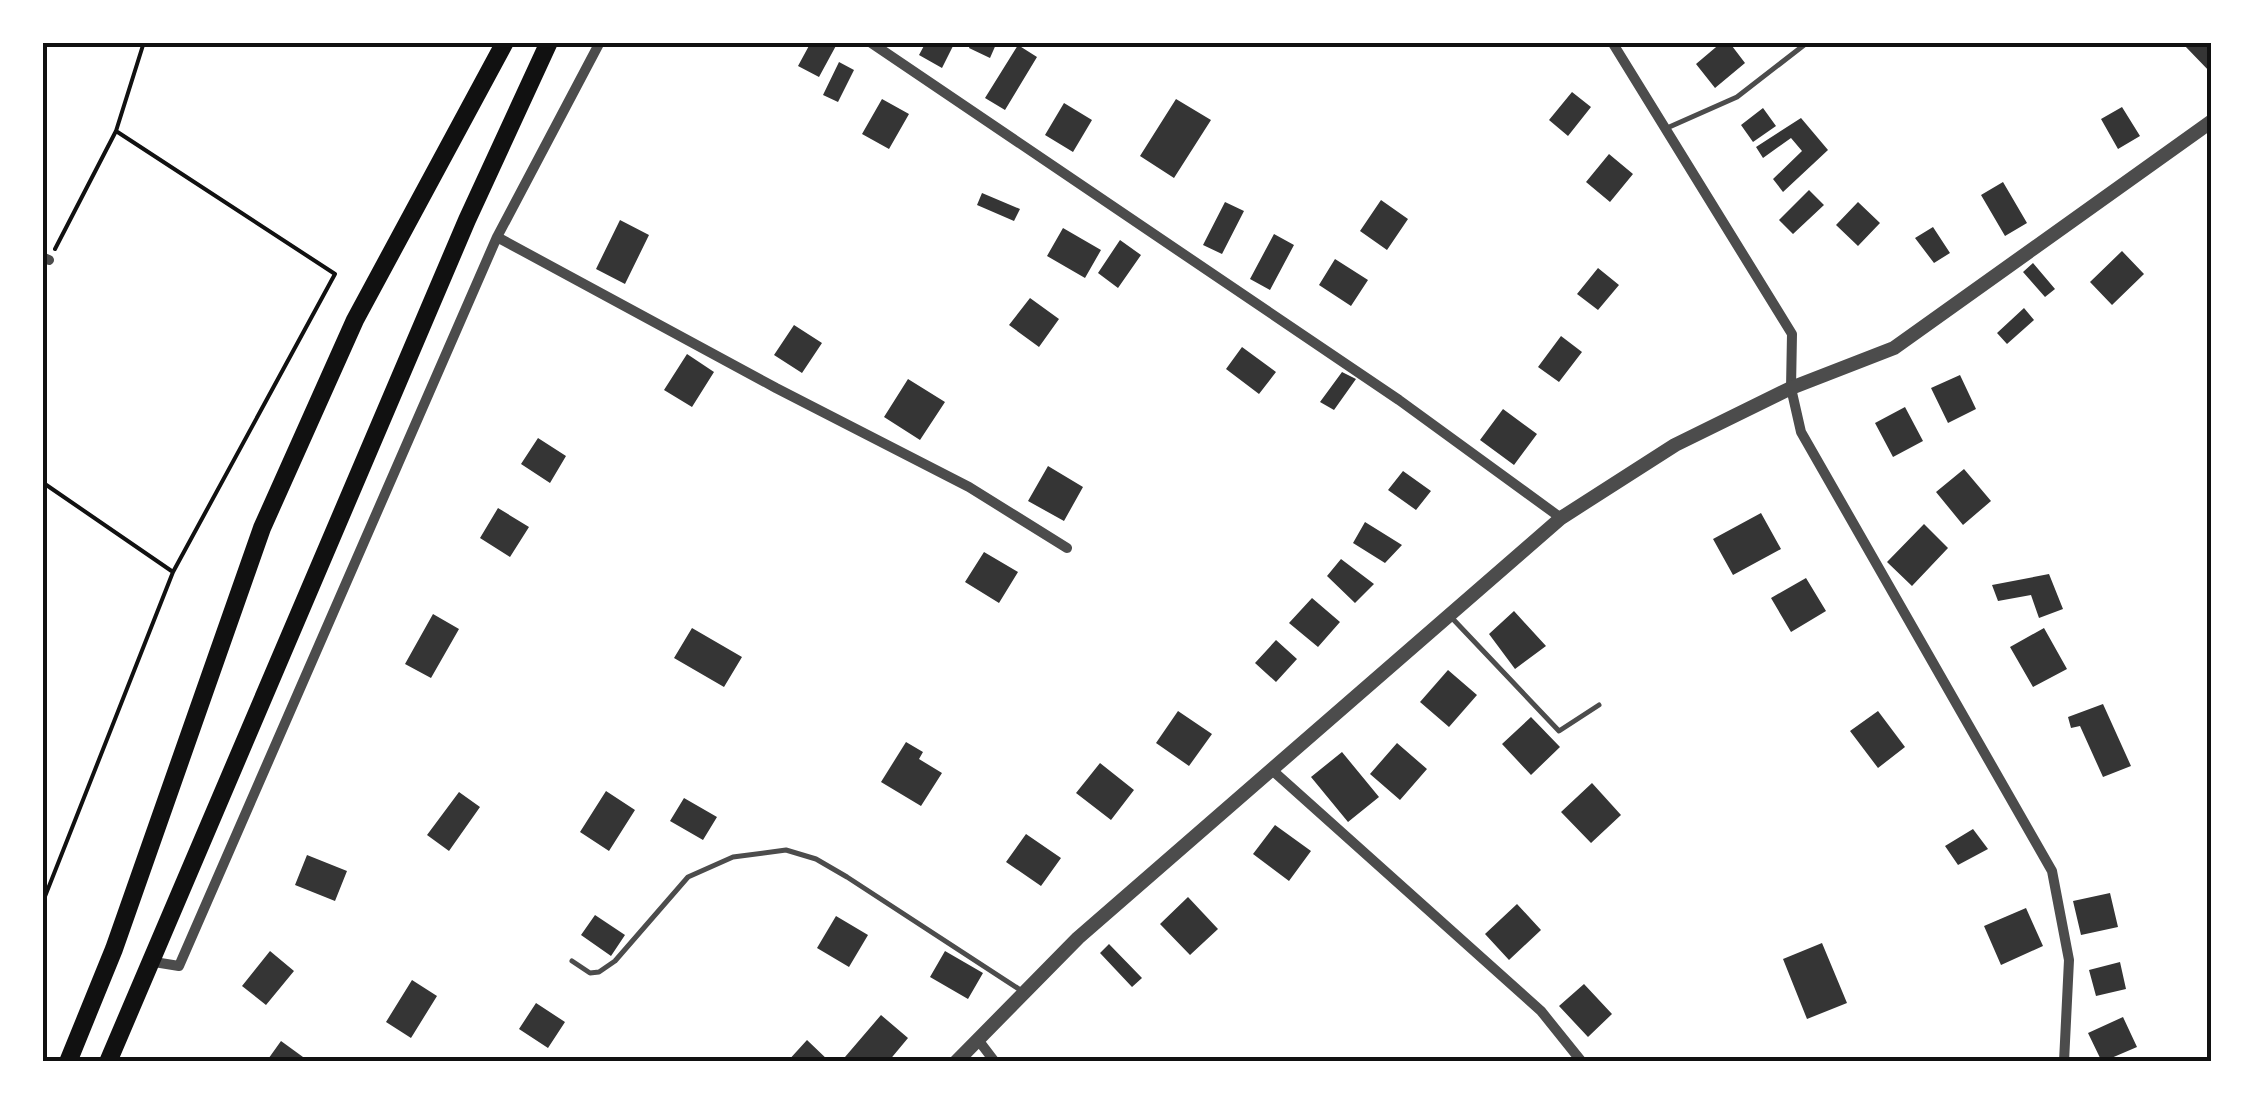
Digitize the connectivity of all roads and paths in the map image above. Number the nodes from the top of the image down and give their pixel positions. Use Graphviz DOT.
graph roads {
  1 [pos="144,42"];
  2 [pos="505,42"];
  3 [pos="549,42"];
  4 [pos="600,42"];
  5 [pos="870,42"];
  6 [pos="1612,42"];
  7 [pos="1808,42"];
  8 [pos="2212,120"];
  9 [pos="1667,128"];
  10 [pos="116,131"];
  11 [pos="497,237"];
  12 [pos="46,259"];
  13 [pos="1791,388"];
  14 [pos="42,482"];
  15 [pos="1561,518"];
  16 [pos="1067,548"];
  17 [pos="172,572"];
  18 [pos="1451,616"];
  19 [pos="1599,705"];
  20 [pos="1272,770"];
  21 [pos="42,904"];
  22 [pos="572,961"];
  23 [pos="148,962"];
  24 [pos="1025,993"];
  25 [pos="978,1042"];
  26 [pos="68,1062"];
  27 [pos="108,1062"];
  28 [pos="956,1062"];
  29 [pos="995,1062"];
  30 [pos="1582,1062"];
  31 [pos="2064,1062"];
  1 -- 10 [label="path"];
  2 -- 26 [label="highway"];
  3 -- 23 [label="highway"];
  4 -- 11 [label="street"];
  5 -- 15 [label="street"];
  6 -- 9 [label="street"];
  7 -- 9 [label="lane"];
  8 -- 13 [label="street"];
  9 -- 13 [label="street"];
  10 -- 12 [label="path"];
  10 -- 17 [label="path"];
  11 -- 16 [label="street"];
  11 -- 23 [label="street"];
  13 -- 15 [label="street"];
  13 -- 31 [label="street"];
  14 -- 17 [label="path"];
  15 -- 18 [label="street"];
  17 -- 21 [label="path"];
  18 -- 19 [label="lane"];
  18 -- 20 [label="street"];
  20 -- 24 [label="street"];
  20 -- 30 [label="street"];
  22 -- 24 [label="lane"];
  23 -- 27 [label="highway"];
  24 -- 25 [label="street"];
  25 -- 28 [label="street"];
  25 -- 29 [label="street"];
}
